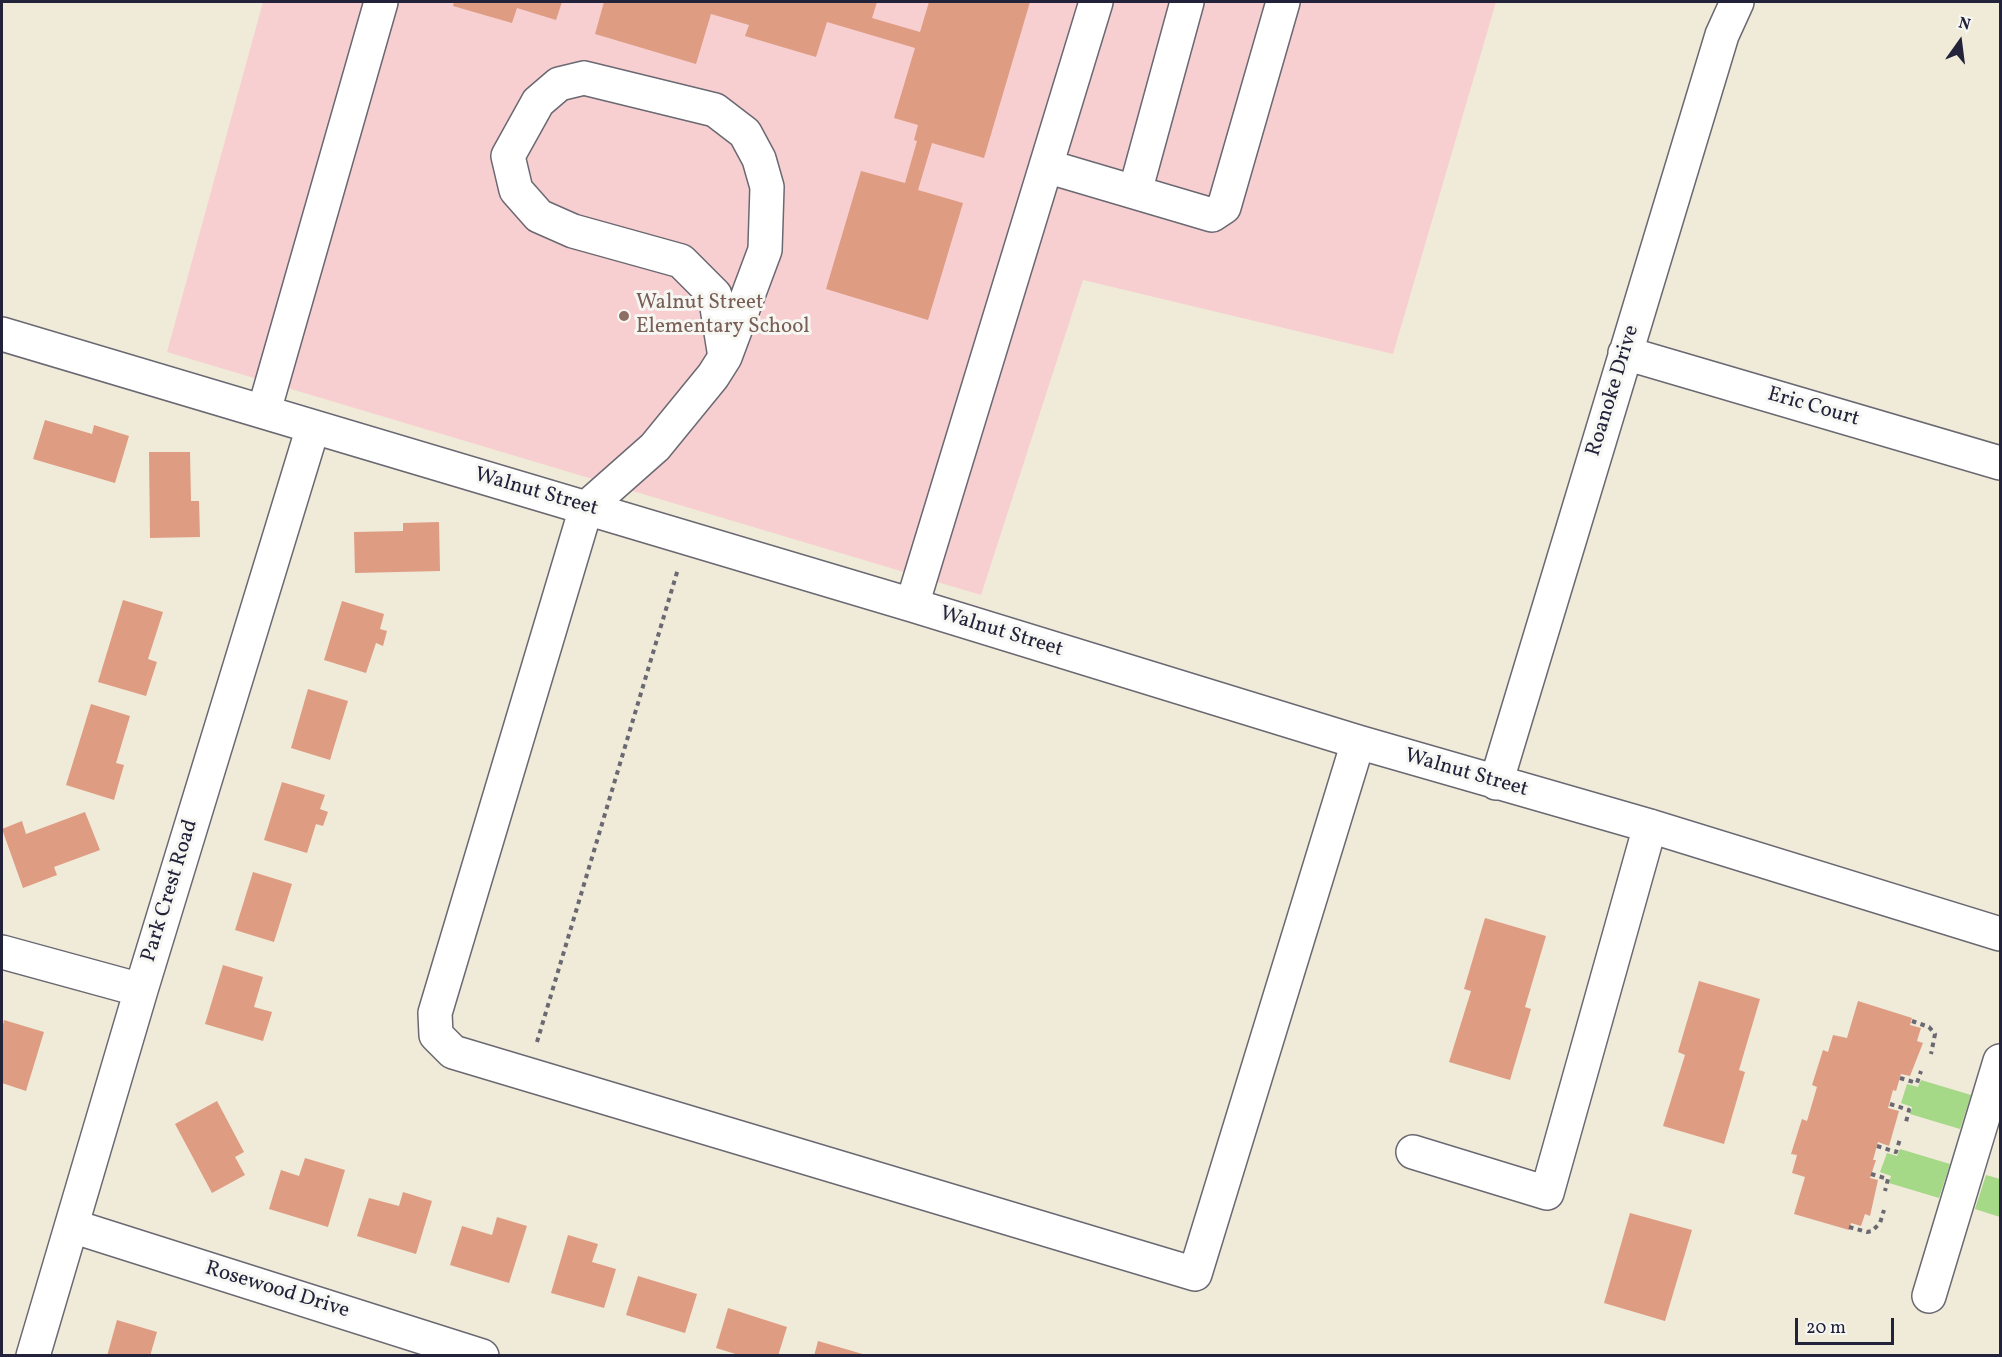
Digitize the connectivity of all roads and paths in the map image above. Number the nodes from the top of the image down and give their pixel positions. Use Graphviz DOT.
graph roads {
  1 [pos="381,2"];
  2 [pos="1096,2"];
  3 [pos="1187,2"];
  4 [pos="1283,2"];
  5 [pos="1737,2"];
  6 [pos="1046,166"];
  7 [pos="1135,192"];
  8 [pos="3,338"];
  9 [pos="1625,353"];
  10 [pos="725,357"];
  11 [pos="264,411"];
  12 [pos="313,427"];
  13 [pos="2001,463"];
  14 [pos="586,508"];
  15 [pos="678,568"];
  16 [pos="912,605"];
  17 [pos="1358,742"];
  18 [pos="1496,783"];
  19 [pos="1650,826"];
  20 [pos="2001,934"];
  21 [pos="2,951"];
  22 [pos="141,990"];
  23 [pos="1911,1021"];
  24 [pos="1931,1054"];
  25 [pos="2001,1061"];
  26 [pos="1921,1071"];
  27 [pos="527,1075"];
  28 [pos="1900,1078"];
  29 [pos="1890,1104"];
  30 [pos="1905,1122"];
  31 [pos="1900,1139"];
  32 [pos="1877,1146"];
  33 [pos="1413,1152"];
  34 [pos="1871,1174"];
  35 [pos="1885,1191"];
  36 [pos="1884,1210"];
  37 [pos="72,1226"];
  38 [pos="1850,1227"];
  39 [pos="1929,1296"];
  40 [pos="33,1356"];
  41 [pos="482,1356"];
  1 -- 11 [label="street"];
  2 -- 6 [label="street"];
  3 -- 7 [label="street"];
  4 -- 7 [label="street"];
  5 -- 9 [label="street, Roanoke Drive"];
  6 -- 7 [label="street"];
  6 -- 16 [label="street"];
  8 -- 11 [label="street, Walnut Street"];
  9 -- 13 [label="street, Eric Court"];
  9 -- 18 [label="street, Roanoke Drive"];
  10 -- 10 [label="street"];
  10 -- 14 [label="street"];
  11 -- 12 [label="street, Walnut Street"];
  12 -- 14 [label="street, Walnut Street"];
  12 -- 22 [label="street, Park Crest Road"];
  14 -- 16 [label="street, Walnut Street"];
  14 -- 27 [label="street"];
  15 -- 27 [label="path"];
  16 -- 17 [label="street, Walnut Street"];
  17 -- 18 [label="street, Walnut Street"];
  17 -- 27 [label="street"];
  18 -- 19 [label="street, Walnut Street"];
  19 -- 20 [label="street, Walnut Street"];
  19 -- 33 [label="street"];
  21 -- 22 [label="street"];
  22 -- 37 [label="street, Park Crest Road"];
  23 -- 24 [label="path"];
  25 -- 39 [label="street"];
  26 -- 28 [label="path"];
  29 -- 30 [label="path"];
  31 -- 32 [label="path"];
  34 -- 35 [label="path"];
  36 -- 38 [label="path"];
  37 -- 40 [label="street, Park Crest Road"];
  37 -- 41 [label="street, Rosewood Drive"];
}
